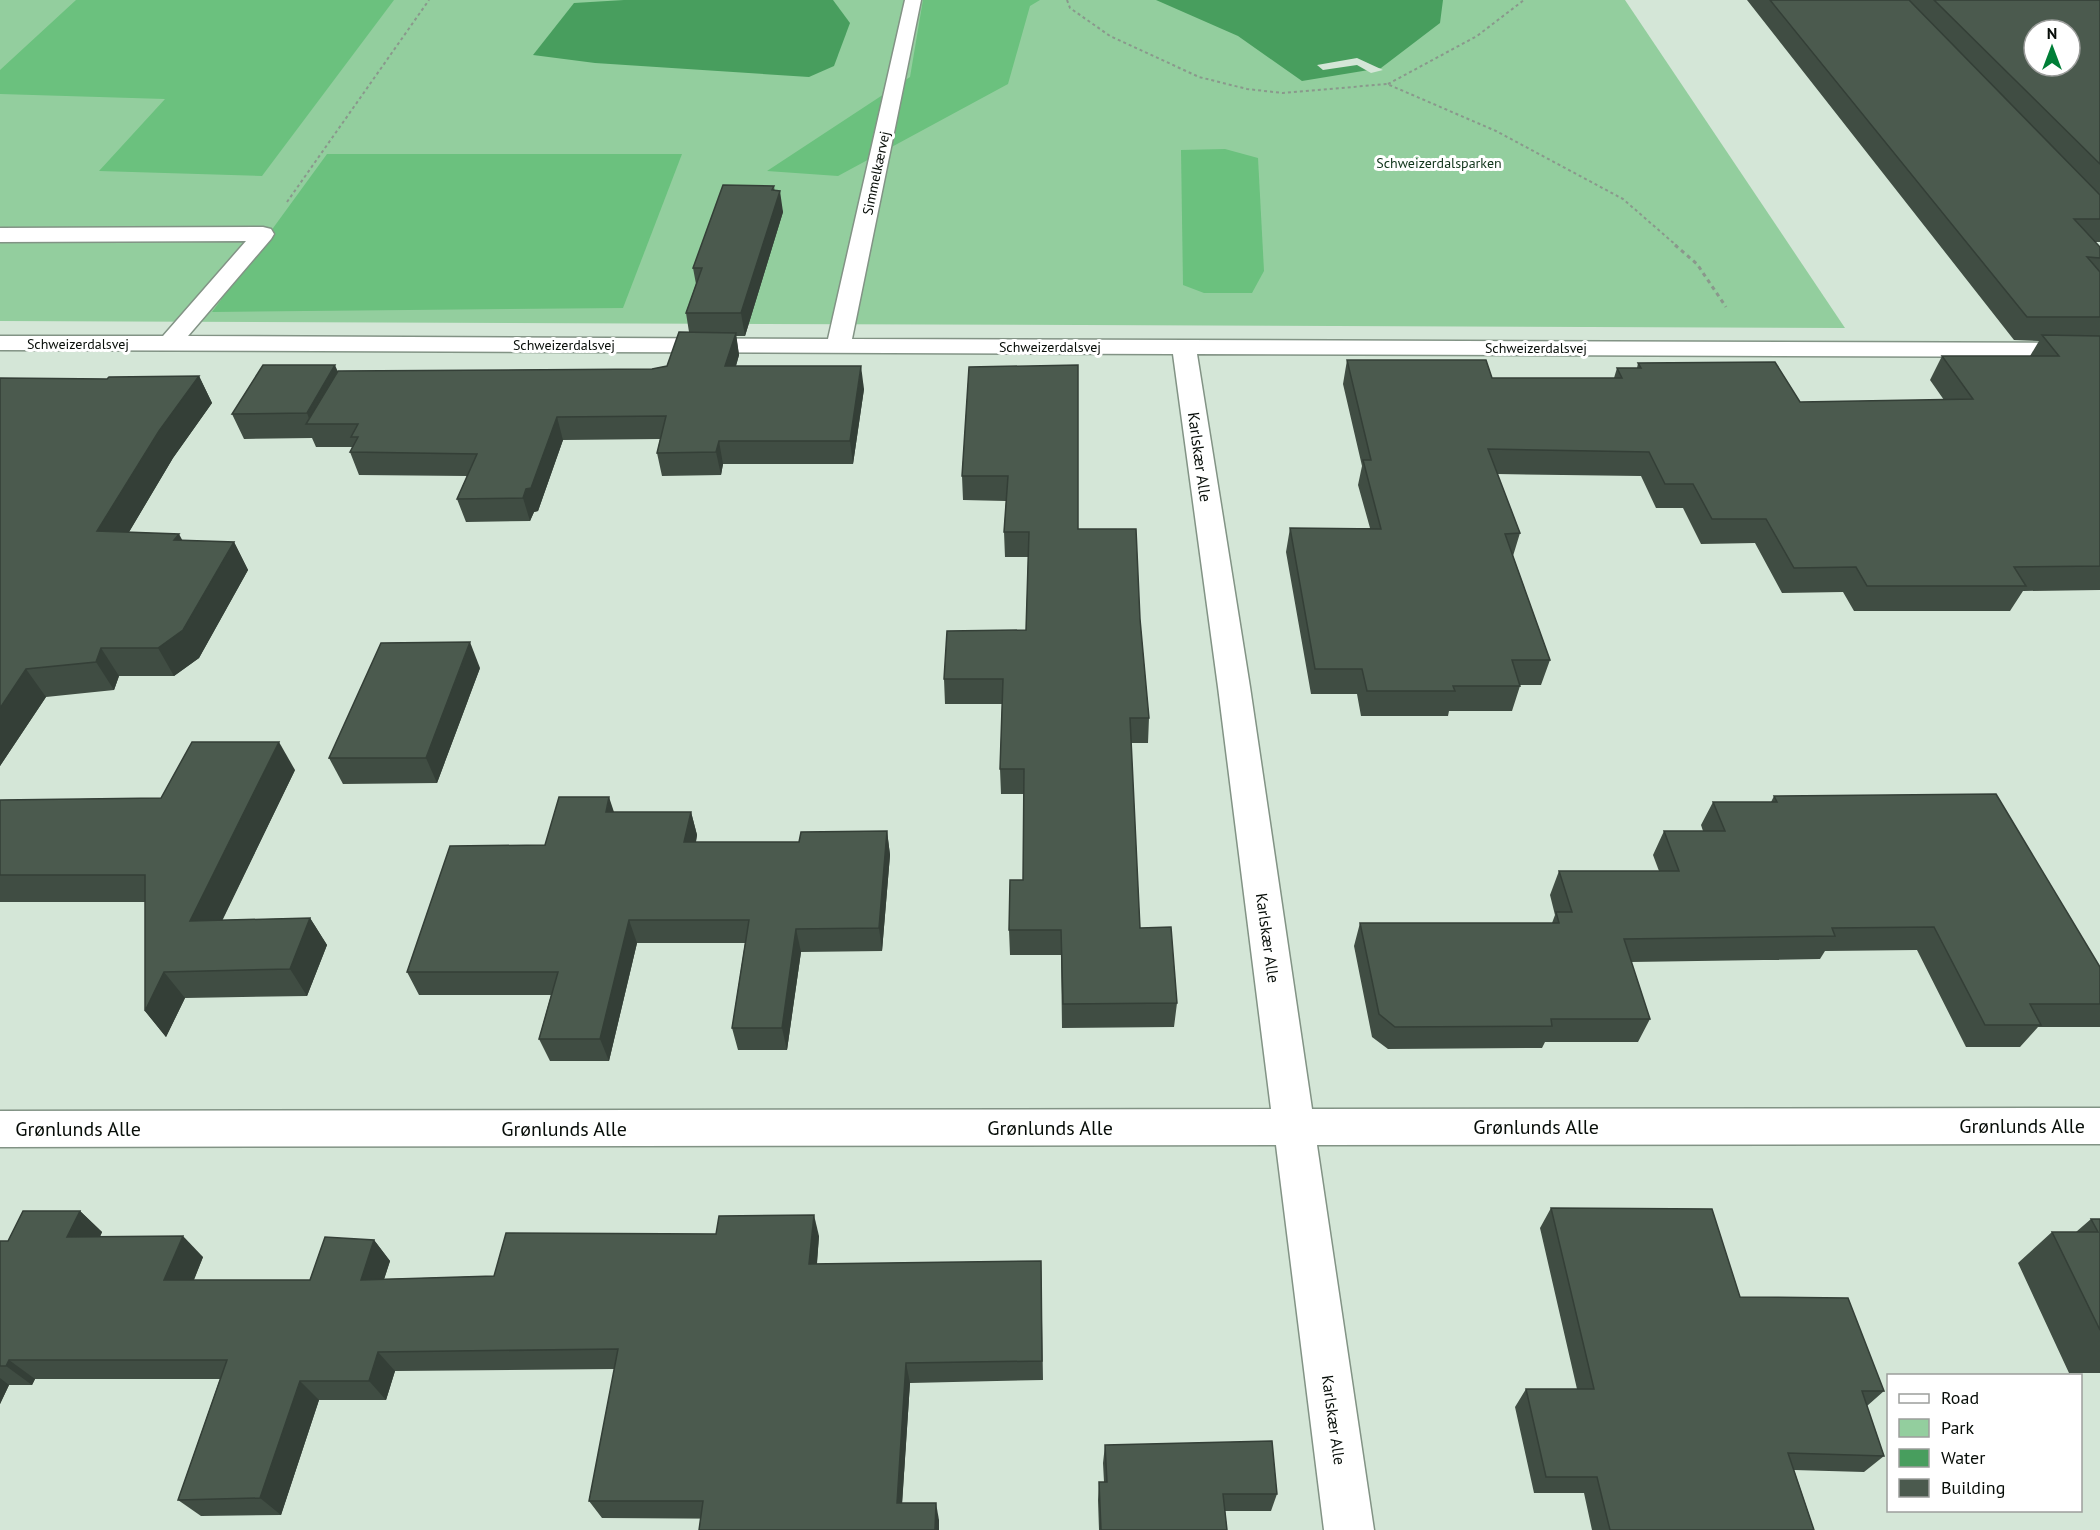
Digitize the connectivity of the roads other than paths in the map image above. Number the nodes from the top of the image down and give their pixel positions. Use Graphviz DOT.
graph roads {
  1 [pos="913,0"];
  2 [pos="0,235"];
  3 [pos="0,343"];
  4 [pos="169,344"];
  5 [pos="838,346"];
  6 [pos="1184,347"];
  7 [pos="2100,350"];
  8 [pos="2100,1126"];
  9 [pos="1294,1128"];
  10 [pos="0,1129"];
  11 [pos="1349,1530"];
  1 -- 5 [label="street, Simmelkærvej"];
  2 -- 4 [label="street"];
  3 -- 4 [label="street, Schweizerdalsvej"];
  4 -- 5 [label="street, Schweizerdalsvej"];
  5 -- 6 [label="street, Schweizerdalsvej"];
  6 -- 7 [label="street, Schweizerdalsvej"];
  6 -- 9 [label="street, Karlskær Alle"];
  8 -- 9 [label="street, Grønlunds Alle"];
  9 -- 10 [label="street, Grønlunds Alle"];
  9 -- 11 [label="street, Karlskær Alle"];
}
